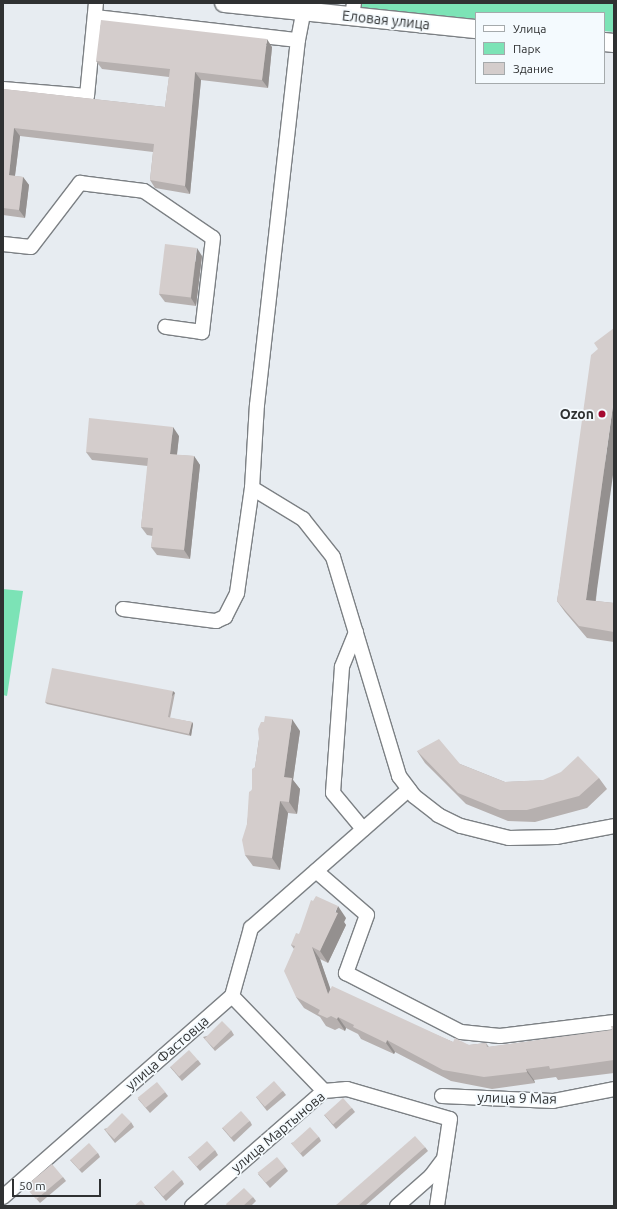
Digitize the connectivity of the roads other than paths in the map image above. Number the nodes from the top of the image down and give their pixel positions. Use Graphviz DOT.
graph roads {
  1 [pos="224,3"];
  2 [pos="304,7"];
  3 [pos="96,10"];
  4 [pos="353,10"];
  5 [pos="475,29"];
  6 [pos="298,40"];
  7 [pos="3,89"];
  8 [pos="3,244"];
  9 [pos="165,327"];
  10 [pos="252,488"];
  11 [pos="123,609"];
  12 [pos="356,632"];
  13 [pos="409,789"];
  14 [pos="614,826"];
  15 [pos="363,829"];
  16 [pos="316,871"];
  17 [pos="232,996"];
  18 [pos="614,1022"];
  19 [pos="614,1090"];
  20 [pos="324,1091"];
  21 [pos="451,1114"];
  22 [pos="445,1156"];
  23 [pos="3,1197"];
  24 [pos="192,1206"];
  25 [pos="397,1206"];
  26 [pos="437,1206"];
  1 -- 2 [label="main road, Еловая улица"];
  2 -- 4 [label="main road, Еловая улица"];
  2 -- 6 [label="street"];
  3 -- 6 [label="street"];
  3 -- 7 [label="street"];
  4 -- 5 [label="main road, Еловая улица"];
  6 -- 10 [label="street"];
  8 -- 9 [label="street"];
  10 -- 11 [label="street"];
  10 -- 12 [label="street"];
  12 -- 13 [label="street"];
  12 -- 15 [label="street"];
  13 -- 14 [label="street"];
  13 -- 15 [label="street"];
  15 -- 16 [label="street"];
  16 -- 17 [label="street"];
  16 -- 18 [label="street"];
  17 -- 20 [label="street"];
  17 -- 23 [label="street, улица Фастовца"];
  19 -- 21 [label="street, улица 9 Мая"];
  20 -- 21 [label="street, улица Мартынова"];
  20 -- 24 [label="street, улица Мартынова"];
  21 -- 22 [label="street"];
  22 -- 25 [label="street"];
  22 -- 26 [label="street"];
}
